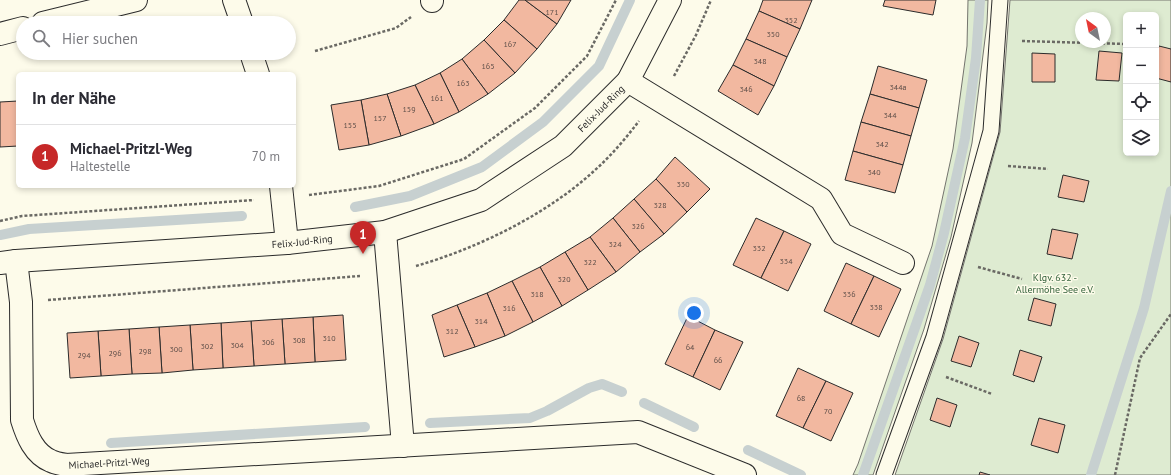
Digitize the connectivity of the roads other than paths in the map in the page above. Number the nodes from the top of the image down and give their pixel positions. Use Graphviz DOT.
graph roads {
  1 [pos="136,0"];
  2 [pos="234,0"];
  3 [pos="670,0"];
  4 [pos="1000,0"];
  5 [pos="72,16"];
  6 [pos="240,16"];
  7 [pos="16,30"];
  8 [pos="0,34"];
  9 [pos="253,60"];
  10 [pos="257,72"];
  11 [pos="628,81"];
  12 [pos="281,192"];
  13 [pos="385,232"];
  14 [pos="287,243"];
  15 [pos="8,262"];
  16 [pos="903,263"];
  17 [pos="403,446"];
  18 [pos="745,475"];
  19 [pos="884,475"];
  1 -- 5 [label="street"];
  2 -- 6 [label="street"];
  3 -- 11 [label="street, Felix-Jud-Ring"];
  4 -- 19 [label="lane"];
  7 -- 8 [label="street"];
  9 -- 10 [label="street"];
  11 -- 13 [label="street, Felix-Jud-Ring"];
  11 -- 16 [label="street, Felix-Jud-Ring"];
  12 -- 14 [label="street"];
  13 -- 14 [label="street, Felix-Jud-Ring"];
  13 -- 17 [label="street"];
  14 -- 15 [label="street, Felix-Jud-Ring"];
  15 -- 17 [label="street, Michael-Pritzl-Weg"];
  17 -- 18 [label="street, Michael-Pritzl-Weg"];
}
